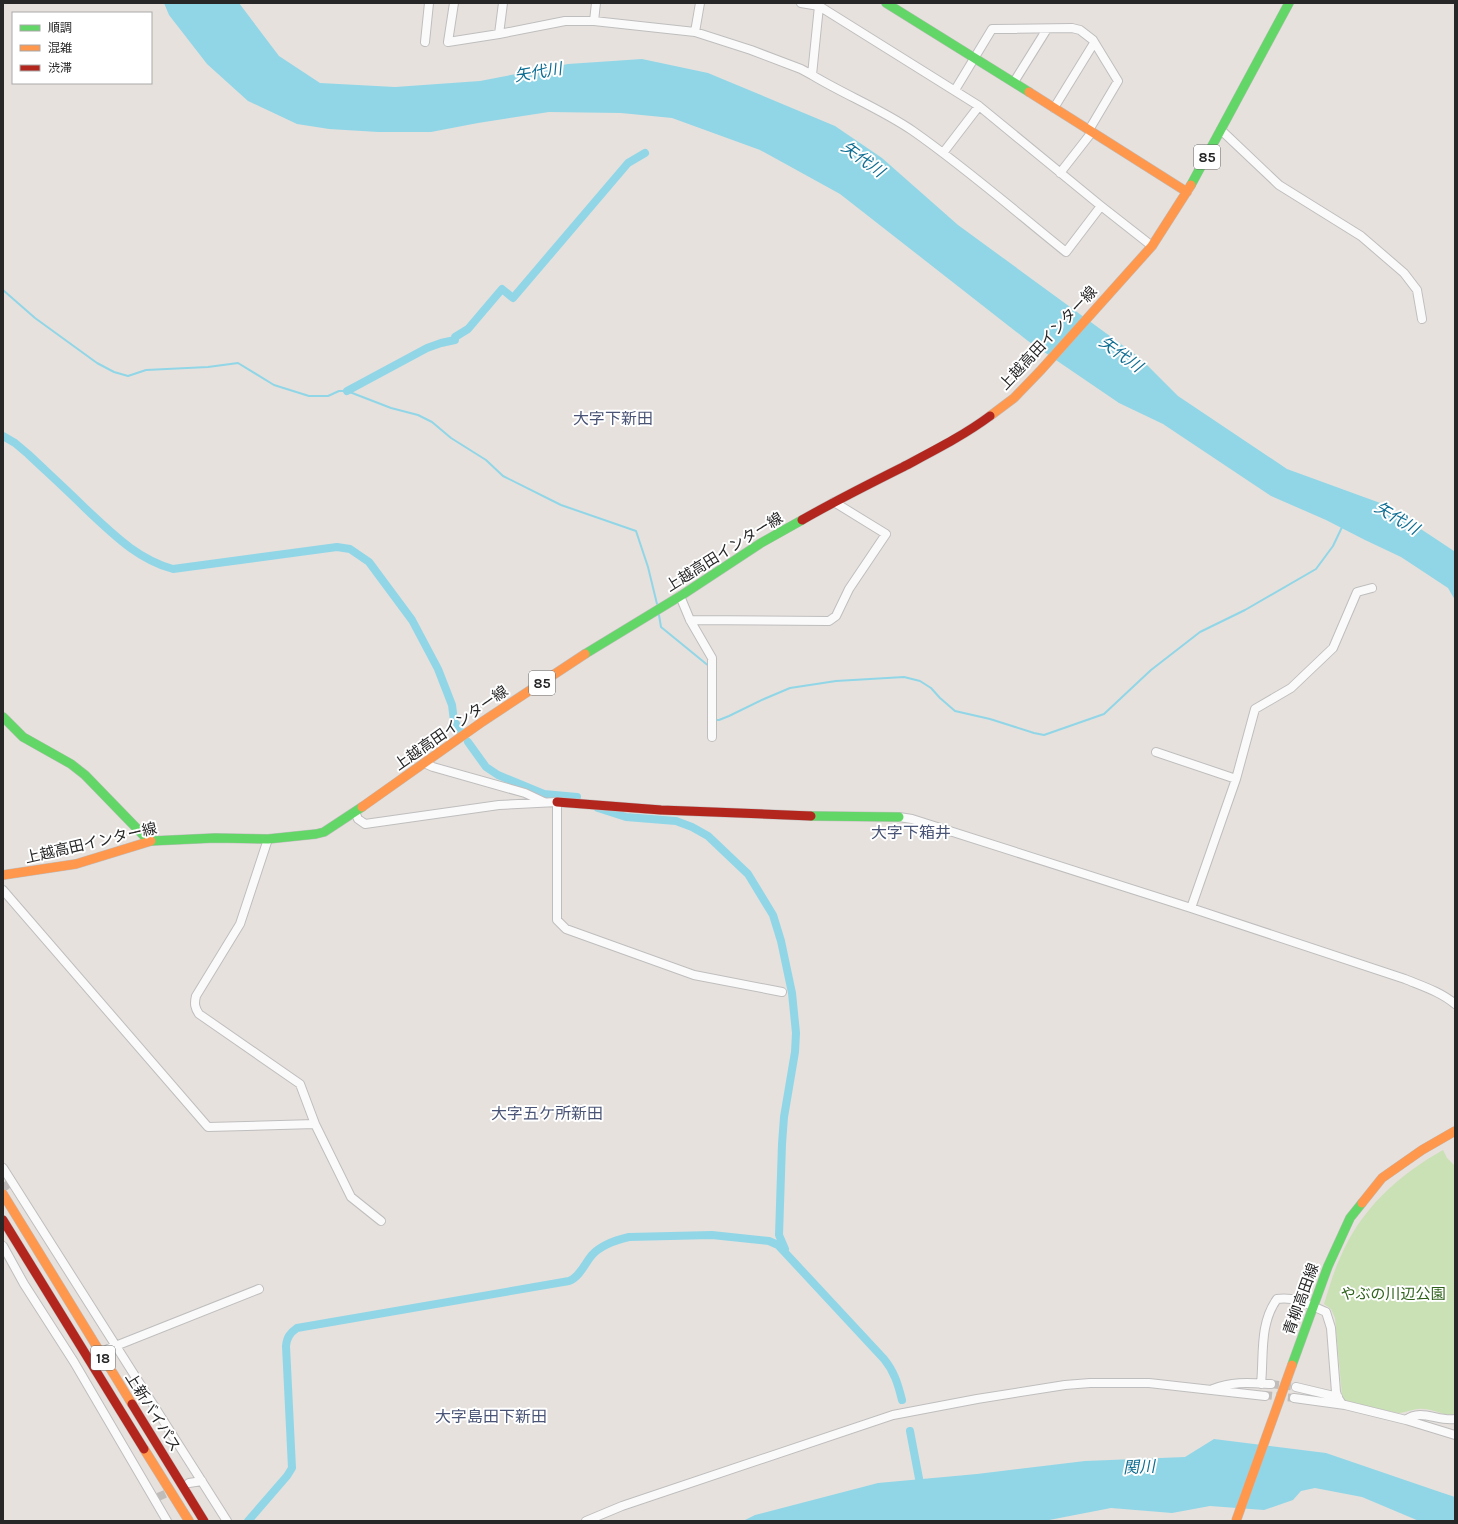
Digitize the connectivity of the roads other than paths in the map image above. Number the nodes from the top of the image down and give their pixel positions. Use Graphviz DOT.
graph roads {
  1 [pos="429,3"];
  2 [pos="454,3"];
  3 [pos="503,3"];
  4 [pos="596,3"];
  5 [pos="700,3"];
  6 [pos="801,3"];
  7 [pos="886,3"];
  8 [pos="1289,3"];
  9 [pos="819,6"];
  10 [pos="594,21"];
  11 [pos="1047,29"];
  12 [pos="695,32"];
  13 [pos="499,34"];
  14 [pos="425,42"];
  15 [pos="1094,43"];
  16 [pos="975,57"];
  17 [pos="812,74"];
  18 [pos="1014,82"];
  19 [pos="954,90"];
  20 [pos="979,106"];
  21 [pos="1054,108"];
  22 [pos="1221,130"];
  23 [pos="1091,131"];
  24 [pos="943,153"];
  25 [pos="1060,173"];
  26 [pos="1187,192"];
  27 [pos="1101,206"];
  28 [pos="1152,246"];
  29 [pos="1422,319"];
  30 [pos="834,502"];
  31 [pos="1372,588"];
  32 [pos="680,596"];
  33 [pos="690,620"];
  34 [pos="3,717"];
  35 [pos="712,737"];
  36 [pos="1156,752"];
  37 [pos="424,763"];
  38 [pos="1236,779"];
  39 [pos="545,802"];
  40 [pos="556,802"];
  41 [pos="355,812"];
  42 [pos="900,816"];
  43 [pos="268,839"];
  44 [pos="149,841"];
  45 [pos="3,875"];
  46 [pos="3,890"];
  47 [pos="1191,908"];
  48 [pos="782,992"];
  49 [pos="1455,1004"];
  50 [pos="315,1124"];
  51 [pos="1455,1131"];
  52 [pos="3,1168"];
  53 [pos="3,1194"];
  54 [pos="3,1220"];
  55 [pos="381,1221"];
  56 [pos="3,1246"];
  57 [pos="259,1289"];
  58 [pos="1314,1306"];
  59 [pos="117,1346"];
  60 [pos="108,1349"];
  61 [pos="1262,1384"];
  62 [pos="1271,1384"];
  63 [pos="1296,1387"];
  64 [pos="1210,1390"];
  65 [pos="1265,1396"];
  66 [pos="1294,1398"];
  67 [pos="1340,1401"];
  68 [pos="1455,1419"];
  69 [pos="1406,1420"];
  70 [pos="1455,1435"];
  71 [pos="202,1481"];
  72 [pos="190,1483"];
  73 [pos="167,1521"];
  74 [pos="189,1521"];
  75 [pos="204,1521"];
  76 [pos="227,1521"];
  77 [pos="586,1521"];
  78 [pos="1236,1521"];
  1 -- 14 [label="street"];
  2 -- 13 [label="street"];
  3 -- 13 [label="street"];
  4 -- 10 [label="street"];
  5 -- 12 [label="street"];
  6 -- 9 [label="street"];
  7 -- 16 [label="main road"];
  8 -- 22 [label="main road, 上越高田インター線 / 85"];
  9 -- 17 [label="street"];
  9 -- 19 [label="street"];
  10 -- 12 [label="street"];
  10 -- 13 [label="street"];
  11 -- 15 [label="street"];
  11 -- 16 [label="street"];
  11 -- 18 [label="street"];
  12 -- 17 [label="street"];
  15 -- 21 [label="street"];
  15 -- 23 [label="street"];
  16 -- 18 [label="main road"];
  16 -- 19 [label="street"];
  17 -- 24 [label="street"];
  18 -- 21 [label="main road"];
  19 -- 20 [label="street"];
  20 -- 24 [label="street"];
  20 -- 25 [label="street"];
  21 -- 23 [label="main road"];
  22 -- 26 [label="main road, 上越高田インター線 / 85"];
  22 -- 29 [label="street"];
  23 -- 25 [label="street"];
  23 -- 26 [label="main road"];
  24 -- 27 [label="street"];
  25 -- 27 [label="street"];
  26 -- 28 [label="main road, 上越高田インター線 / 85"];
  27 -- 28 [label="street"];
  28 -- 30 [label="main road, 上越高田インター線 / 85"];
  30 -- 32 [label="main road, 上越高田インター線 / 85"];
  30 -- 33 [label="street"];
  31 -- 38 [label="street"];
  32 -- 33 [label="street"];
  32 -- 37 [label="main road, 上越高田インター線 / 85"];
  33 -- 35 [label="street"];
  34 -- 44 [label="main road"];
  36 -- 38 [label="street"];
  37 -- 39 [label="street"];
  37 -- 41 [label="main road, 上越高田インター線 / 85"];
  38 -- 47 [label="street"];
  39 -- 40 [label="street"];
  39 -- 41 [label="street"];
  40 -- 42 [label="main road"];
  40 -- 48 [label="street"];
  41 -- 43 [label="main road, 上越高田インター線 / 85"];
  42 -- 47 [label="street"];
  43 -- 44 [label="main road, 上越高田インター線 / 85"];
  43 -- 50 [label="street"];
  44 -- 45 [label="main road, 上越高田インター線 / 85"];
  46 -- 50 [label="street"];
  47 -- 49 [label="street"];
  50 -- 55 [label="street"];
  51 -- 58 [label="main road, 青柳高田線"];
  52 -- 59 [label="street"];
  53 -- 75 [label="main road, 上新バイパス / 18"];
  54 -- 74 [label="main road, 上新バイパス / 18"];
  56 -- 73 [label="street"];
  57 -- 59 [label="street"];
  58 -- 61 [label="street"];
  58 -- 67 [label="street"];
  58 -- 78 [label="main road, 青柳高田線, bridge"];
  59 -- 60 [label="street"];
  59 -- 71 [label="street"];
  61 -- 62 [label="street"];
  61 -- 64 [label="street"];
  63 -- 67 [label="street"];
  64 -- 65 [label="street"];
  64 -- 77 [label="street"];
  66 -- 67 [label="street"];
  67 -- 69 [label="street"];
  68 -- 69 [label="street"];
  69 -- 70 [label="street"];
  71 -- 72 [label="street"];
  71 -- 76 [label="street"];
}
